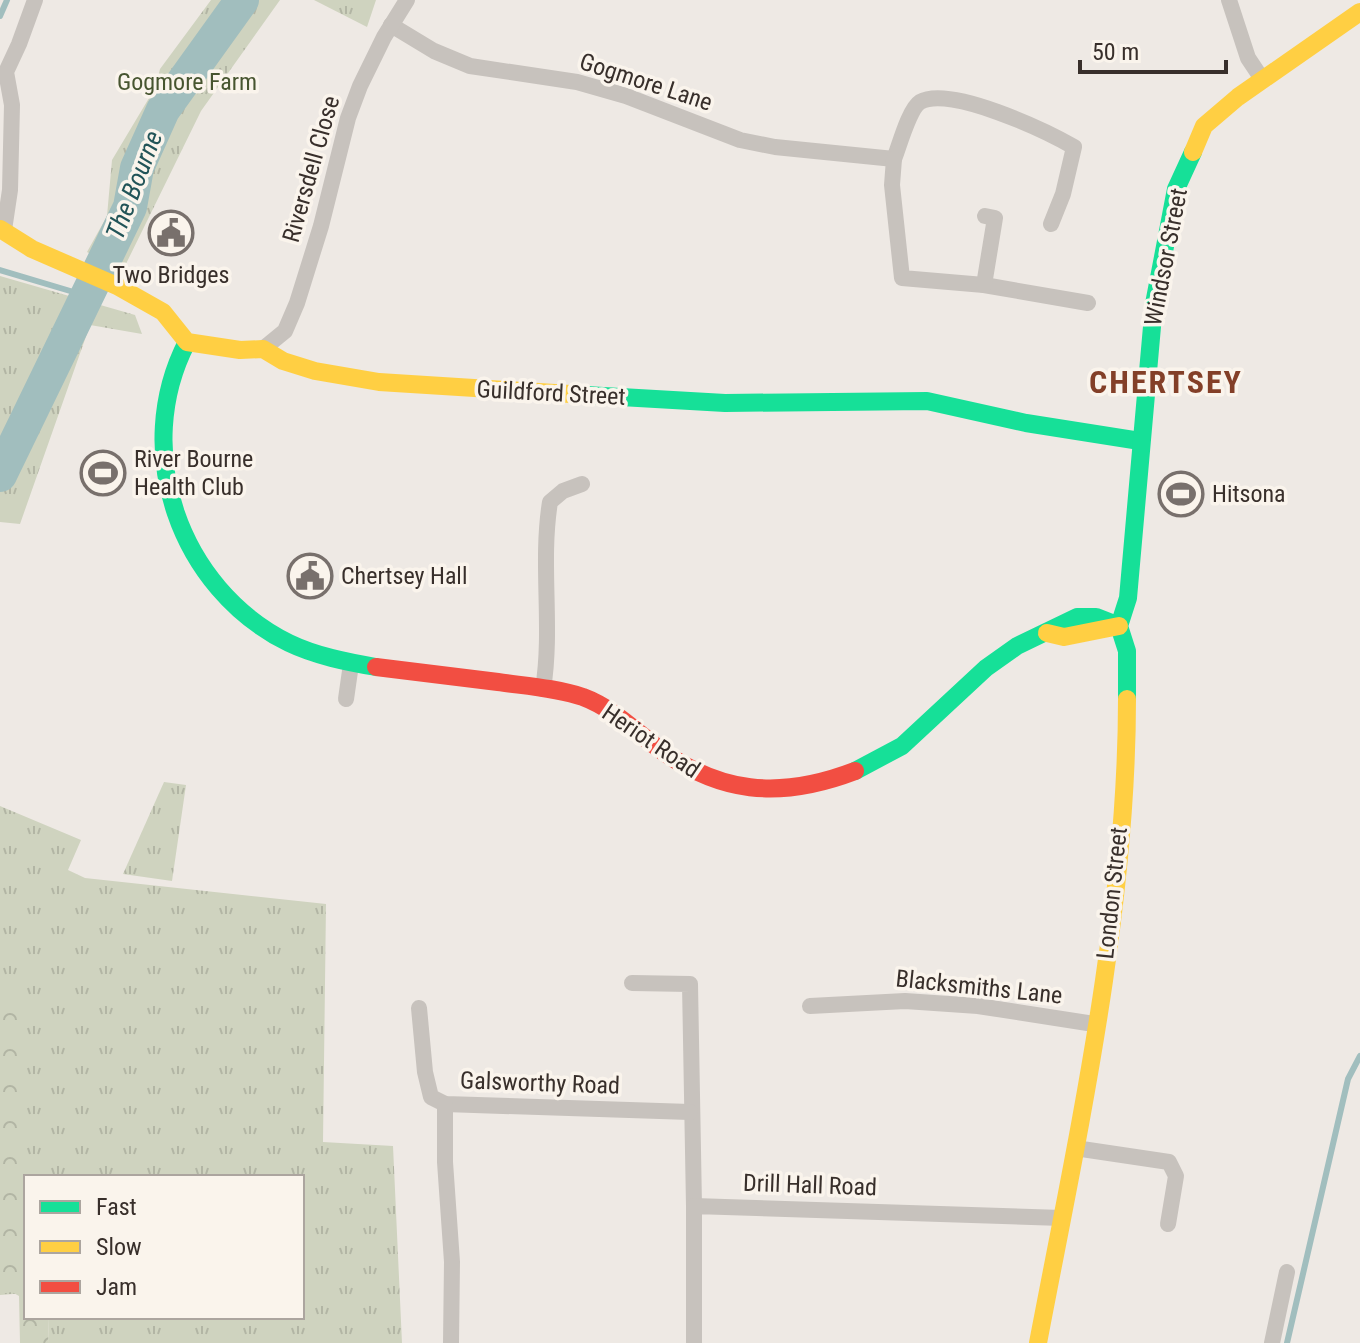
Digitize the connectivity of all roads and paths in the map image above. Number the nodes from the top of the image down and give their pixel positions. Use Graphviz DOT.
graph roads {
  1 [pos="35,0"];
  2 [pos="407,0"];
  3 [pos="1229,0"];
  4 [pos="1360,12"];
  5 [pos="391,25"];
  6 [pos="3,70"];
  7 [pos="1262,79"];
  8 [pos="894,159"];
  9 [pos="985,216"];
  10 [pos="1051,224"];
  11 [pos="2,230"];
  12 [pos="984,285"];
  13 [pos="1088,303"];
  14 [pos="187,342"];
  15 [pos="263,349"];
  16 [pos="1140,441"];
  17 [pos="582,484"];
  18 [pos="1119,626"];
  19 [pos="351,664"];
  20 [pos="543,689"];
  21 [pos="346,699"];
  22 [pos="632,983"];
  23 [pos="810,1006"];
  24 [pos="419,1008"];
  25 [pos="1094,1024"];
  26 [pos="445,1104"];
  27 [pos="690,1112"];
  28 [pos="1075,1148"];
  29 [pos="694,1206"];
  30 [pos="1062,1218"];
  31 [pos="1168,1224"];
  32 [pos="1287,1272"];
  33 [pos="451,1343"];
  34 [pos="694,1343"];
  35 [pos="1038,1343"];
  36 [pos="1272,1343"];
  1 -- 6 [label="street"];
  2 -- 5 [label="street, Riversdell Close"];
  3 -- 7 [label="street"];
  4 -- 7 [label="main road, Windsor Street"];
  5 -- 8 [label="street, Gogmore Lane"];
  5 -- 15 [label="street, Riversdell Close"];
  6 -- 11 [label="street"];
  7 -- 16 [label="main road, Windsor Street"];
  8 -- 10 [label="street"];
  8 -- 12 [label="street"];
  9 -- 12 [label="street"];
  11 -- 14 [label="main road"];
  12 -- 13 [label="street"];
  14 -- 15 [label="main road, Guildford Street"];
  14 -- 19 [label="main road, Heriot Road"];
  15 -- 16 [label="main road, Guildford Street"];
  16 -- 18 [label="main road, London Street"];
  17 -- 20 [label="street"];
  18 -- 20 [label="main road, Heriot Road"];
  18 -- 25 [label="main road, London Street"];
  19 -- 20 [label="main road, Heriot Road"];
  19 -- 21 [label="street"];
  22 -- 27 [label="street"];
  23 -- 25 [label="street, Blacksmiths Lane"];
  24 -- 26 [label="street, Galsworthy Road"];
  25 -- 28 [label="main road, London Street"];
  26 -- 27 [label="street, Galsworthy Road"];
  26 -- 33 [label="street"];
  27 -- 29 [label="street"];
  28 -- 30 [label="main road, London Street"];
  28 -- 31 [label="street"];
  29 -- 30 [label="street, Drill Hall Road"];
  29 -- 34 [label="street"];
  30 -- 35 [label="main road, London Street"];
  32 -- 36 [label="street"];
}
